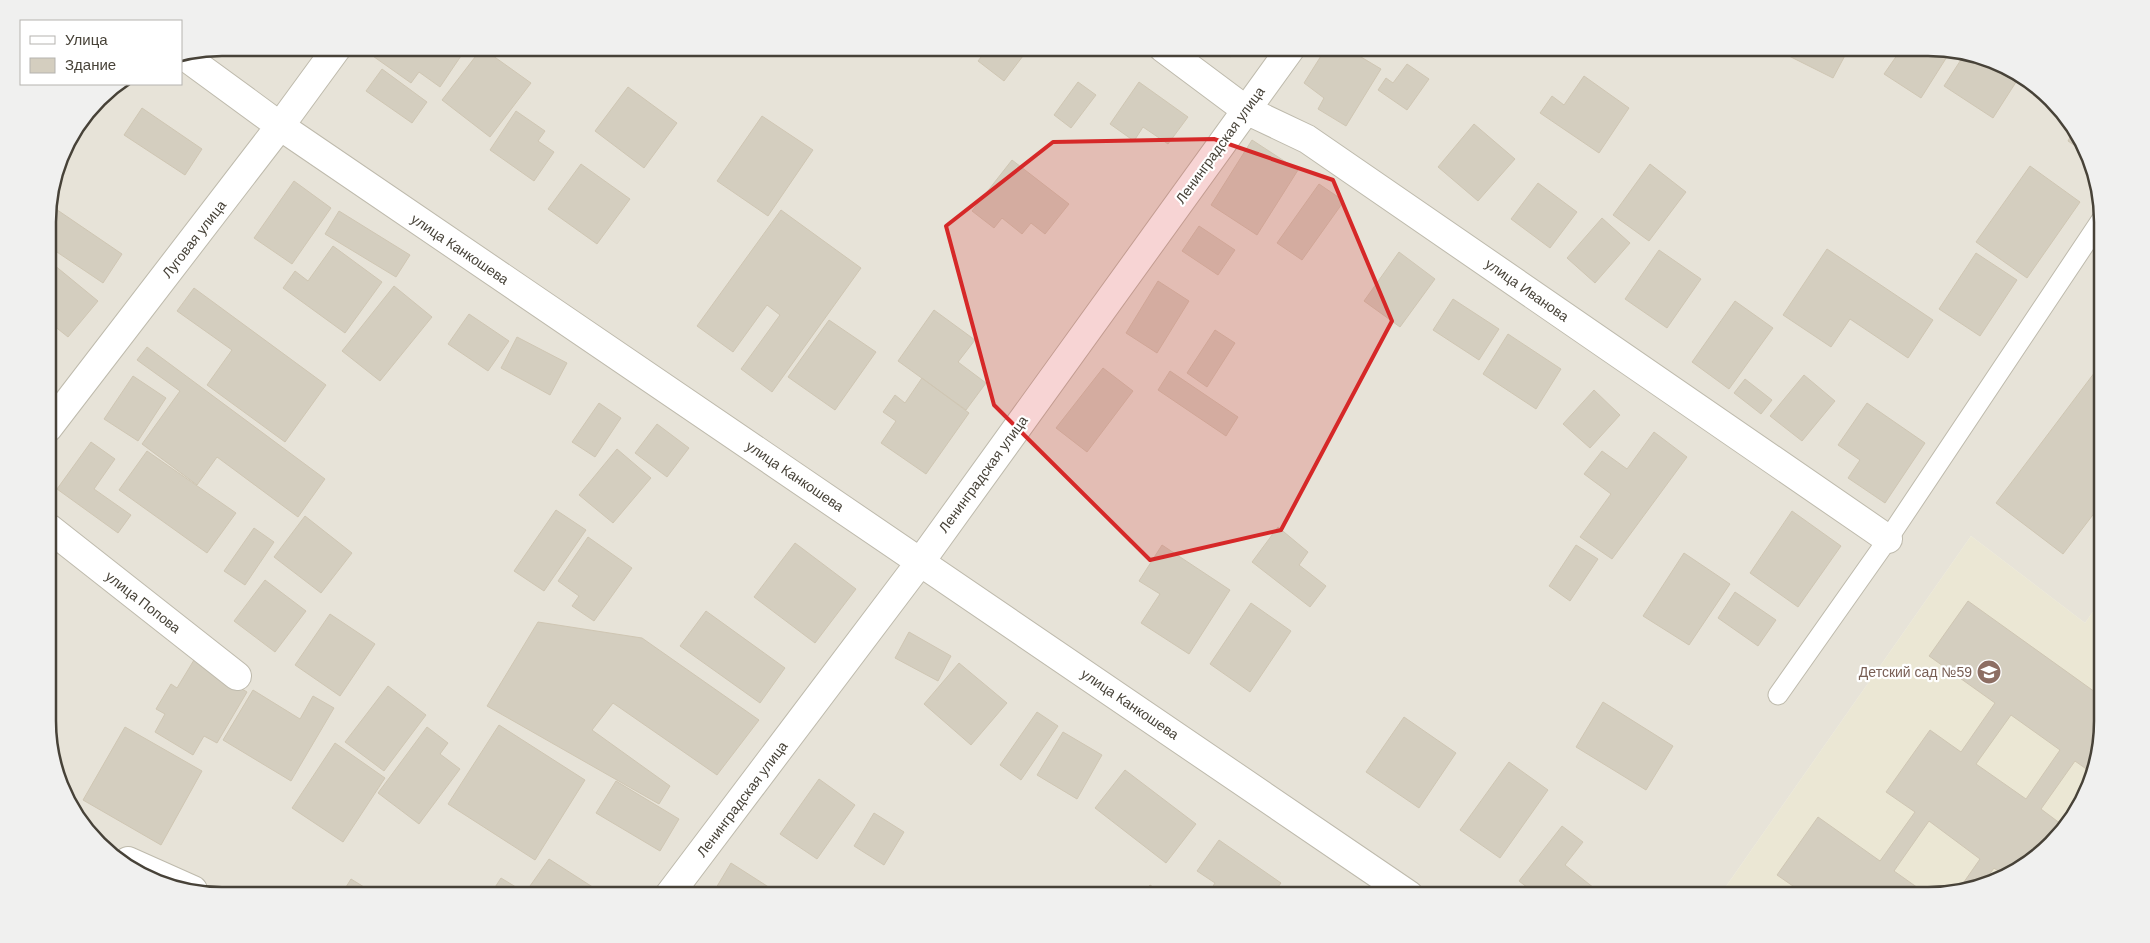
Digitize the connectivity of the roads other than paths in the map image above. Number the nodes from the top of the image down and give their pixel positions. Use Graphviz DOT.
graph roads {
  1 [pos="331,56"];
  2 [pos="1174,56"];
  3 [pos="1285,56"];
  4 [pos="190,60"];
  5 [pos="1246,110"];
  6 [pos="280,126"];
  7 [pos="2094,230"];
  8 [pos="57,417"];
  9 [pos="56,534"];
  10 [pos="1888,539"];
  11 [pos="920,561"];
  12 [pos="237,676"];
  13 [pos="1778,695"];
  14 [pos="1396,886"];
  15 [pos="675,887"];
  1 -- 6 [label="street, Луговая улица"];
  2 -- 5 [label="street, улица Иванова"];
  3 -- 5 [label="street, Ленинградская улица"];
  4 -- 6 [label="street, улица Канкошева"];
  5 -- 10 [label="street, улица Иванова"];
  5 -- 11 [label="street, Ленинградская улица"];
  6 -- 8 [label="street, Луговая улица"];
  6 -- 11 [label="street, улица Канкошева"];
  7 -- 10 [label="lane"];
  9 -- 12 [label="street, улица Попова"];
  10 -- 13 [label="lane"];
  11 -- 14 [label="street, улица Канкошева"];
  11 -- 15 [label="street, Ленинградская улица"];
}
